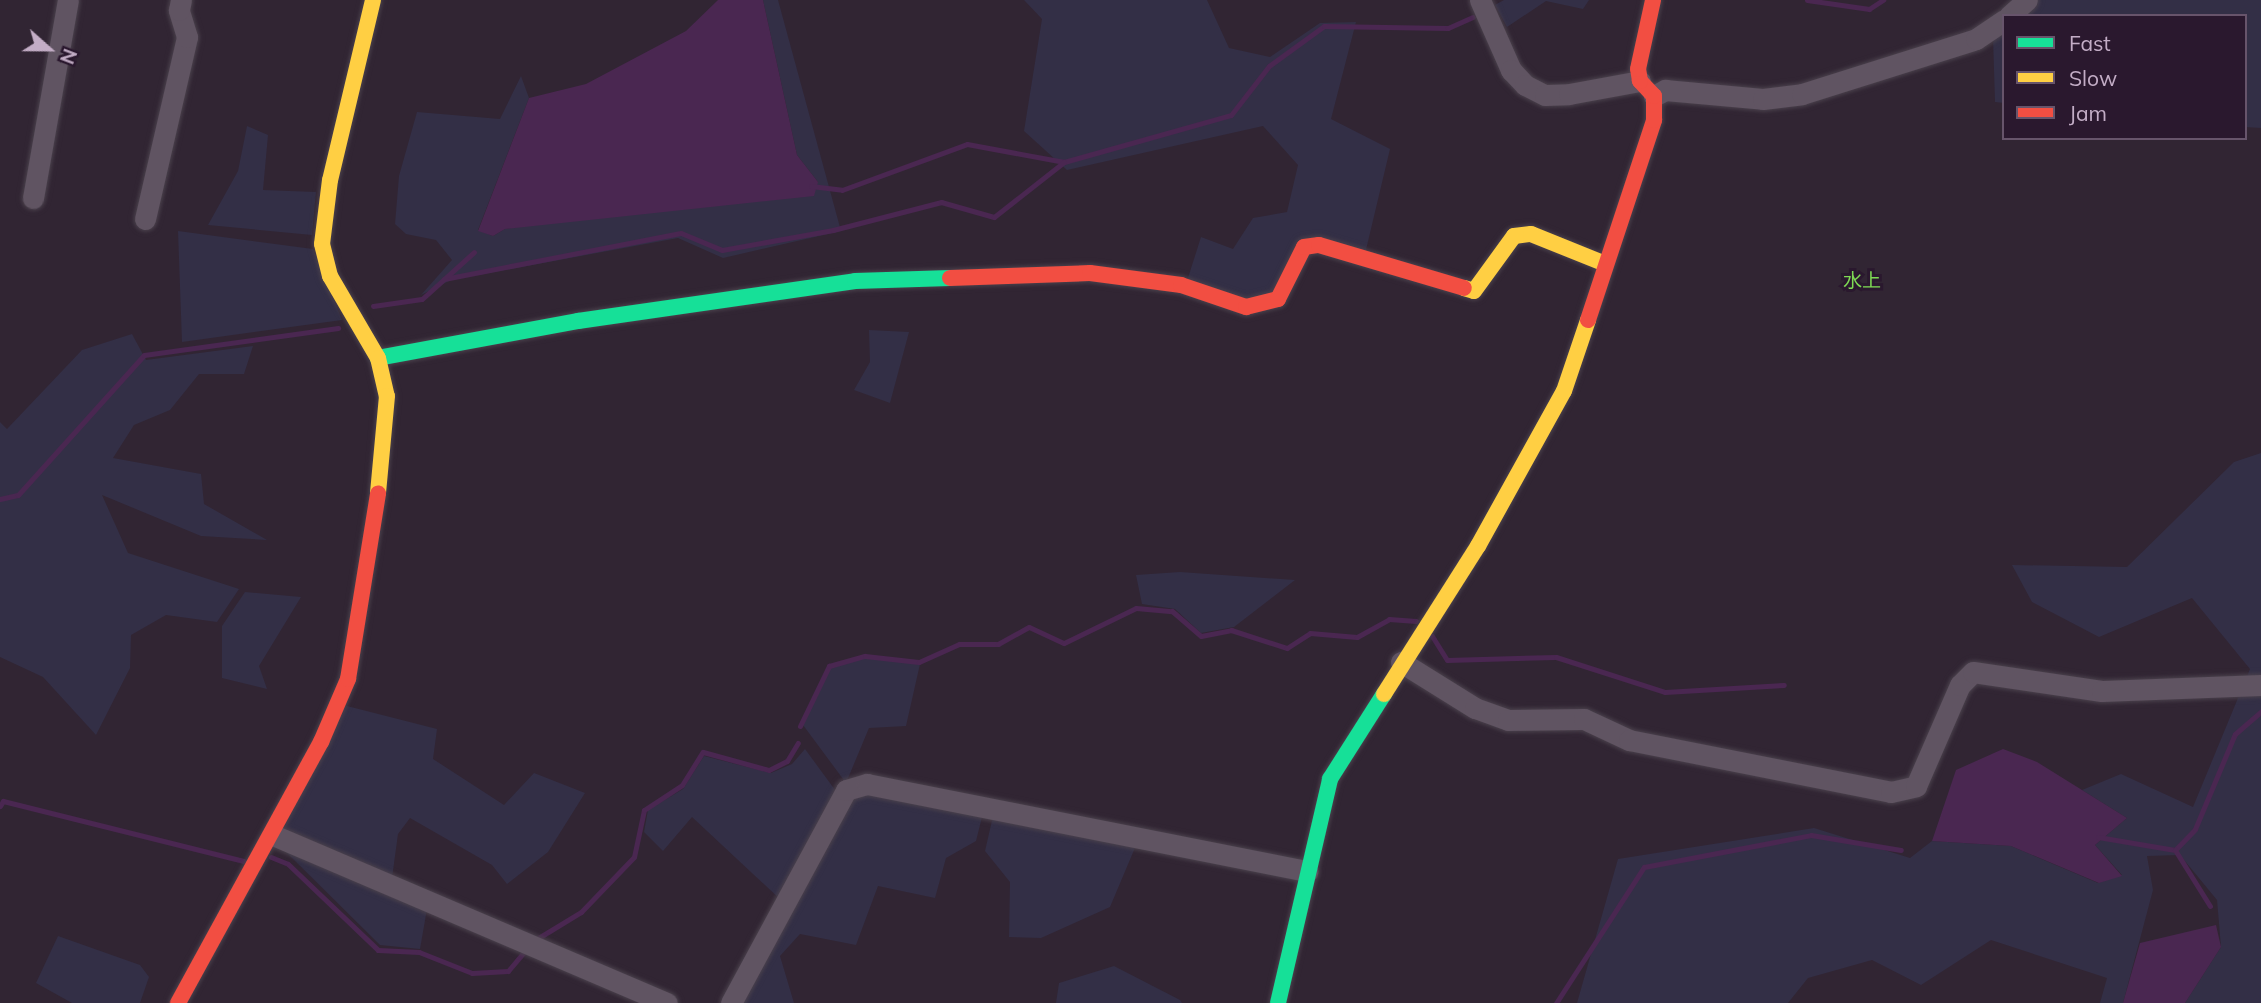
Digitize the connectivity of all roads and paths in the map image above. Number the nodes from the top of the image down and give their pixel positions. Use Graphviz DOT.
graph roads {
  1 [pos="68,0"];
  2 [pos="181,0"];
  3 [pos="373,0"];
  4 [pos="1480,0"];
  5 [pos="1653,0"];
  6 [pos="2027,0"];
  7 [pos="2011,14"];
  8 [pos="2002,21"];
  9 [pos="1647,88"];
  10 [pos="33,198"];
  11 [pos="145,219"];
  12 [pos="1604,263"];
  13 [pos="377,358"];
  14 [pos="1401,662"];
  15 [pos="2261,685"];
  16 [pos="273,835"];
  17 [pos="1308,871"];
  18 [pos="178,1003"];
  19 [pos="667,1003"];
  20 [pos="732,1003"];
  21 [pos="1278,1003"];
  1 -- 10 [label="street"];
  2 -- 11 [label="street"];
  3 -- 13 [label="street"];
  4 -- 9 [label="street"];
  5 -- 9 [label="street"];
  6 -- 7 [label="street"];
  8 -- 9 [label="street"];
  9 -- 12 [label="street"];
  12 -- 13 [label="street"];
  12 -- 14 [label="street"];
  13 -- 16 [label="street"];
  14 -- 15 [label="street"];
  14 -- 17 [label="street"];
  16 -- 18 [label="street"];
  16 -- 19 [label="street"];
  17 -- 20 [label="street"];
  17 -- 21 [label="street"];
}
